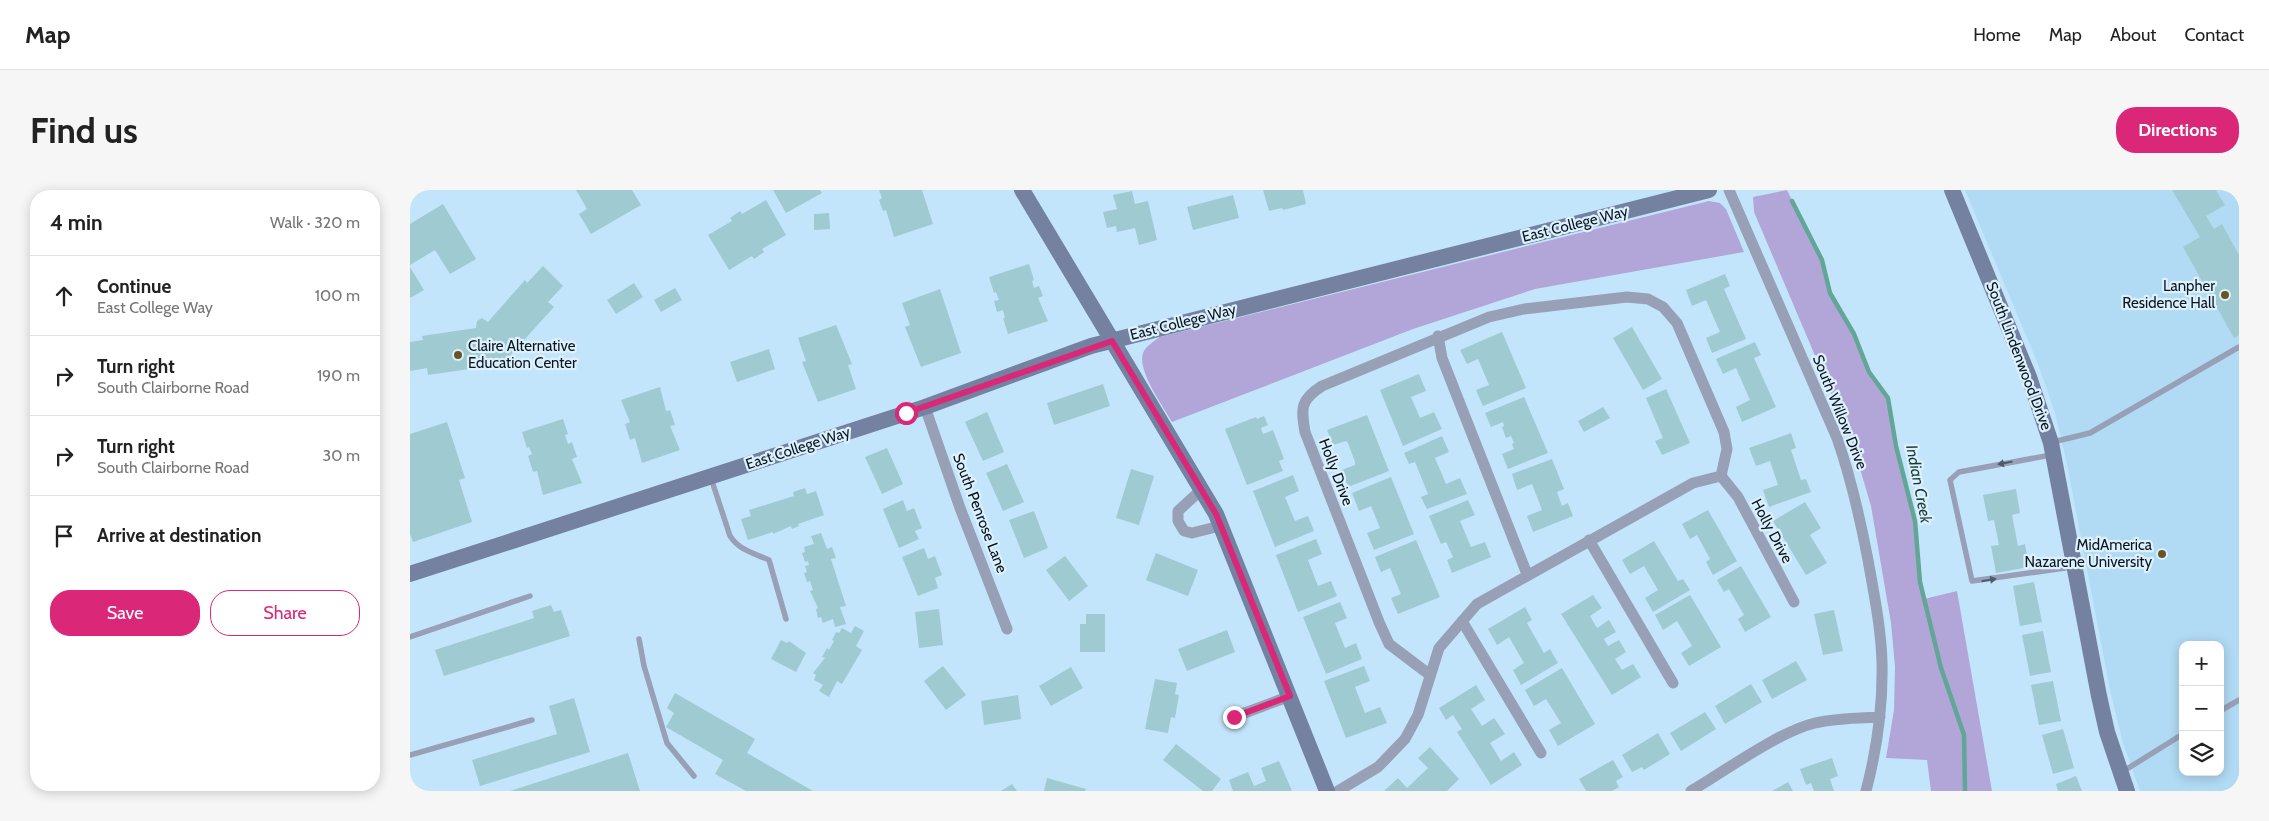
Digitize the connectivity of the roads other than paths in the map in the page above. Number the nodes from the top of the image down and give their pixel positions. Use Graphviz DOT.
graph roads {
  1 [pos="1022,190"];
  2 [pos="1709,190"];
  3 [pos="1729,190"];
  4 [pos="1952,190"];
  5 [pos="1438,336"];
  6 [pos="1112,341"];
  7 [pos="2239,346"];
  8 [pos="925,407"];
  9 [pos="2052,448"];
  10 [pos="711,476"];
  11 [pos="1721,476"];
  12 [pos="1201,490"];
  13 [pos="1220,526"];
  14 [pos="1589,540"];
  15 [pos="2075,567"];
  16 [pos="410,574"];
  17 [pos="1527,574"];
  18 [pos="530,596"];
  19 [pos="1794,602"];
  20 [pos="786,618"];
  21 [pos="1462,621"];
  22 [pos="1007,629"];
  23 [pos="410,636"];
  24 [pos="639,640"];
  25 [pos="1430,675"];
  26 [pos="1673,683"];
  27 [pos="1290,696"];
  28 [pos="2239,700"];
  29 [pos="2224,709"];
  30 [pos="1234,717"];
  31 [pos="1880,717"];
  32 [pos="532,720"];
  33 [pos="2179,736"];
  34 [pos="1541,753"];
  35 [pos="410,755"];
  36 [pos="2120,773"];
  37 [pos="694,776"];
  38 [pos="1327,791"];
  39 [pos="1338,791"];
  40 [pos="1691,791"];
  41 [pos="1866,791"];
  42 [pos="2127,791"];
  1 -- 6 [label="street"];
  2 -- 6 [label="street, East College Way"];
  3 -- 31 [label="street, South Willow Drive"];
  4 -- 9 [label="street, South Lindenwood Drive"];
  5 -- 11 [label="street, Holly Drive"];
  5 -- 17 [label="street"];
  5 -- 25 [label="street, Holly Drive"];
  6 -- 8 [label="street, East College Way"];
  6 -- 12 [label="street"];
  7 -- 9 [label="lane"];
  8 -- 10 [label="street, East College Way"];
  8 -- 22 [label="street, South Penrose Lane"];
  9 -- 15 [label="street, South Lindenwood Drive"];
  9 -- 15 [label="lane, one-way"];
  10 -- 16 [label="street, East College Way"];
  10 -- 20 [label="lane"];
  11 -- 14 [label="street"];
  11 -- 19 [label="street, Holly Drive"];
  12 -- 13 [label="street"];
  12 -- 13 [label="street"];
  13 -- 27 [label="street"];
  14 -- 17 [label="street"];
  14 -- 26 [label="street"];
  15 -- 36 [label="street, South Lindenwood Drive"];
  17 -- 21 [label="street"];
  18 -- 23 [label="lane"];
  21 -- 25 [label="street"];
  21 -- 34 [label="street"];
  24 -- 37 [label="lane"];
  25 -- 39 [label="street"];
  27 -- 30 [label="street"];
  27 -- 38 [label="street"];
  28 -- 29 [label="lane"];
  31 -- 40 [label="street"];
  31 -- 41 [label="street, South Willow Drive"];
  32 -- 35 [label="lane"];
  33 -- 36 [label="lane"];
  36 -- 42 [label="street, South Lindenwood Drive"];
}
